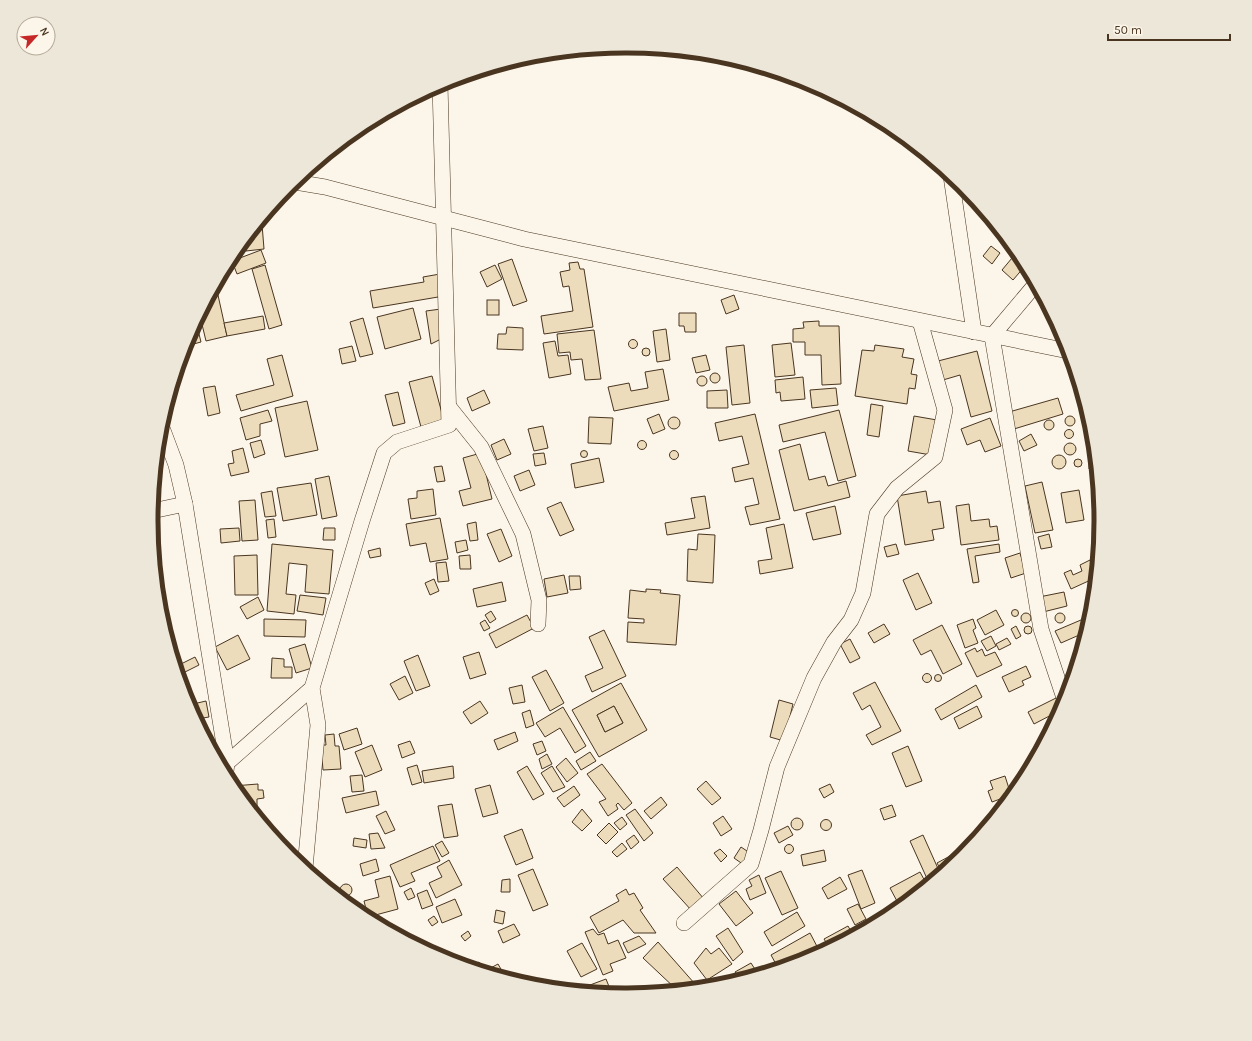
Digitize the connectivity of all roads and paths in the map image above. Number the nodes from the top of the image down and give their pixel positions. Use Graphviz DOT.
graph roads {
  1 [pos="440,92"];
  2 [pos="302,183"];
  3 [pos="952,186"];
  4 [pos="444,218"];
  5 [pos="1032,289"];
  6 [pos="920,321"];
  7 [pos="974,332"];
  8 [pos="992,336"];
  9 [pos="1061,350"];
  10 [pos="449,407"];
  11 [pos="166,437"];
  12 [pos="184,504"];
  13 [pos="159,510"];
  14 [pos="538,624"];
  15 [pos="312,688"];
  16 [pos="1061,690"];
  17 [pos="225,760"];
  18 [pos="228,766"];
  19 [pos="306,861"];
  20 [pos="684,923"];
  1 -- 4 [label="street"];
  2 -- 4 [label="street"];
  3 -- 7 [label="street"];
  4 -- 6 [label="street"];
  4 -- 10 [label="street"];
  5 -- 8 [label="street"];
  6 -- 7 [label="street"];
  6 -- 20 [label="street"];
  7 -- 8 [label="street"];
  8 -- 9 [label="street"];
  8 -- 16 [label="street"];
  10 -- 14 [label="street"];
  10 -- 15 [label="street"];
  11 -- 12 [label="street"];
  12 -- 13 [label="street"];
  12 -- 17 [label="street"];
  15 -- 18 [label="street"];
  15 -- 19 [label="street"];
}
